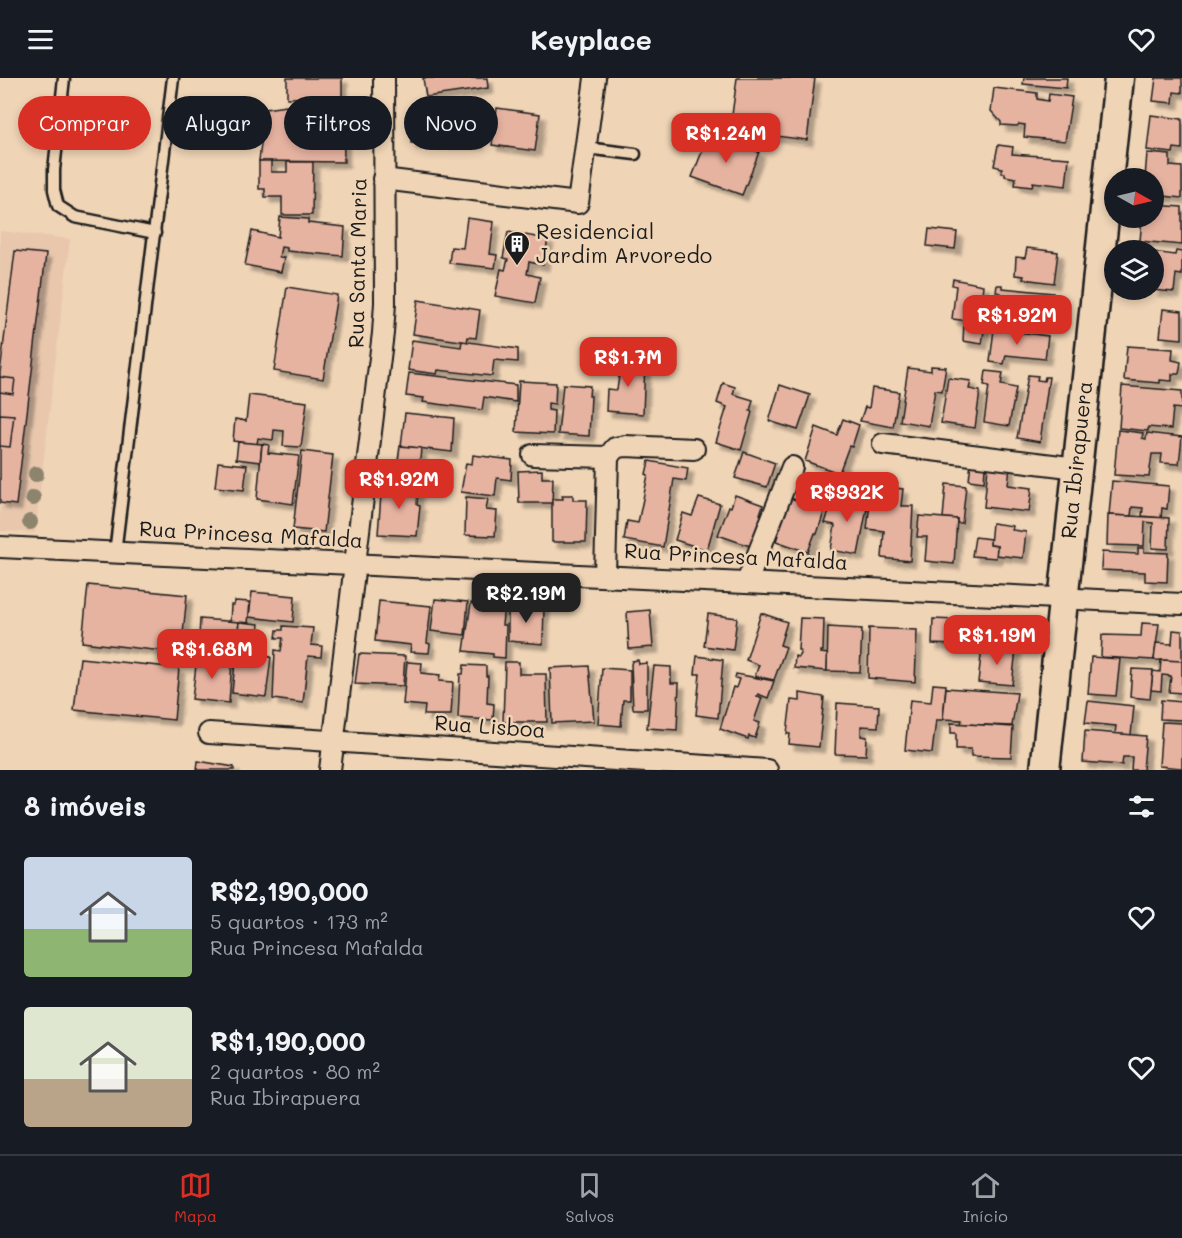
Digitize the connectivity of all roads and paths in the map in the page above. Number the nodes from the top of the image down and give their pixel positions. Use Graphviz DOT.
graph roads {
  1 [pos="64,78"];
  2 [pos="173,78"];
  3 [pos="384,78"];
  4 [pos="596,78"];
  5 [pos="1119,78"];
  6 [pos="586,148"];
  7 [pos="635,154"];
  8 [pos="383,178"];
  9 [pos="155,233"];
  10 [pos="883,444"];
  11 [pos="694,449"];
  12 [pos="533,455"];
  13 [pos="608,457"];
  14 [pos="792,467"];
  15 [pos="1077,468"];
  16 [pos="0,547"];
  17 [pos="115,553"];
  18 [pos="356,564"];
  19 [pos="605,575"];
  20 [pos="747,582"];
  21 [pos="1063,597"];
  22 [pos="1182,604"];
  23 [pos="209,733"];
  24 [pos="334,741"];
  25 [pos="534,762"];
  26 [pos="330,770"];
  27 [pos="767,770"];
  28 [pos="1045,770"];
  1 -- 9 [label="lane"];
  2 -- 9 [label="lane"];
  3 -- 8 [label="street, Rua Santa Maria"];
  4 -- 6 [label="street"];
  5 -- 15 [label="street, Rua Ibirapuera"];
  6 -- 7 [label="lane"];
  6 -- 8 [label="street"];
  8 -- 18 [label="street, Rua Santa Maria"];
  9 -- 17 [label="lane"];
  10 -- 15 [label="street"];
  11 -- 13 [label="street"];
  12 -- 13 [label="street"];
  13 -- 19 [label="street"];
  14 -- 20 [label="street"];
  15 -- 21 [label="street, Rua Ibirapuera"];
  16 -- 17 [label="street, Rua Princesa Mafalda"];
  17 -- 18 [label="street, Rua Princesa Mafalda"];
  18 -- 19 [label="street, Rua Princesa Mafalda"];
  18 -- 24 [label="street, Rua Santa Maria"];
  19 -- 20 [label="street, Rua Princesa Mafalda"];
  20 -- 21 [label="street, Rua Princesa Mafalda"];
  21 -- 22 [label="street, Rua Princesa Mafalda"];
  21 -- 28 [label="street, Rua Ibirapuera"];
  23 -- 24 [label="street, Rua Lisboa"];
  24 -- 25 [label="street, Rua Lisboa"];
  24 -- 26 [label="street, Rua Santa Maria"];
  25 -- 27 [label="street, Rua Lisboa"];
}
